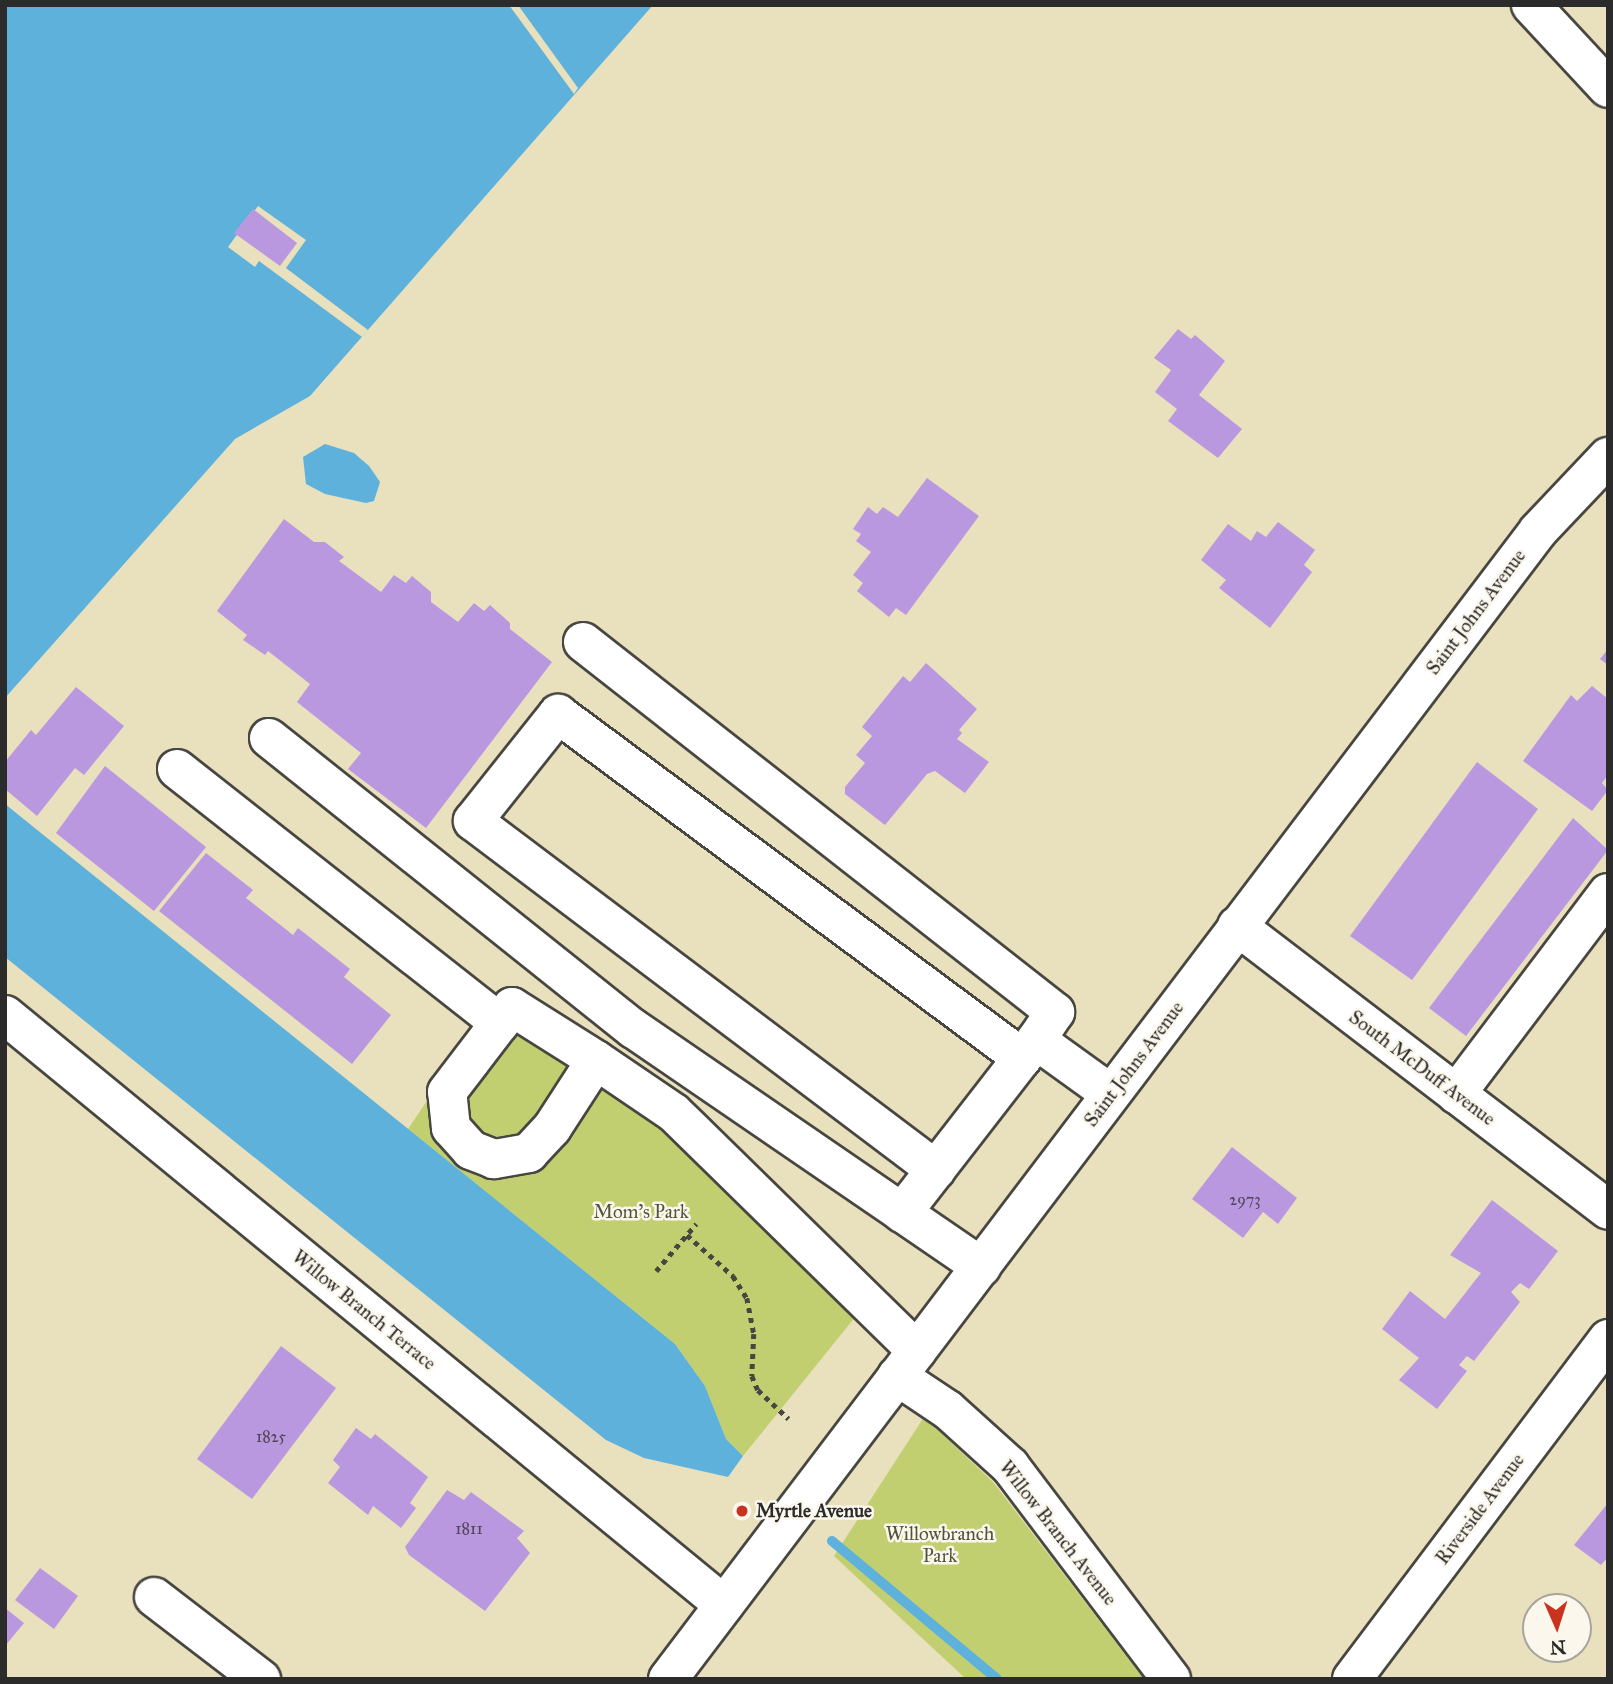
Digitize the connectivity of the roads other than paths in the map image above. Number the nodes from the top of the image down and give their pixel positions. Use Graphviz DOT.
graph roads {
  1 [pos="1531,5"];
  2 [pos="1608,88"];
  3 [pos="1608,457"];
  4 [pos="583,642"];
  5 [pos="269,738"];
  6 [pos="177,769"];
  7 [pos="1608,892"];
  8 [pos="1237,926"];
  9 [pos="5,1015"];
  10 [pos="500,1023"];
  11 [pos="1029,1049"];
  12 [pos="596,1060"];
  13 [pos="1111,1094"];
  14 [pos="1456,1094"];
  15 [pos="936,1170"];
  16 [pos="1608,1210"];
  17 [pos="902,1213"];
  18 [pos="981,1267"];
  19 [pos="1608,1339"];
  20 [pos="907,1364"];
  21 [pos="154,1597"];
  22 [pos="724,1605"];
  23 [pos="261,1679"];
  24 [pos="668,1679"];
  25 [pos="1171,1679"];
  26 [pos="1352,1679"];
  1 -- 2 [label="street"];
  3 -- 8 [label="street, Saint Johns Avenue"];
  4 -- 11 [label="street"];
  5 -- 17 [label="street"];
  6 -- 10 [label="street"];
  7 -- 14 [label="street"];
  8 -- 13 [label="street, Saint Johns Avenue"];
  8 -- 14 [label="street, South McDuff Avenue"];
  9 -- 22 [label="street, Willow Branch Terrace"];
  10 -- 12 [label="street, Willow Branch Avenue"];
  10 -- 12 [label="street"];
  11 -- 13 [label="street"];
  11 -- 15 [label="street"];
  11 -- 15 [label="street"];
  12 -- 20 [label="street, Willow Branch Avenue"];
  13 -- 18 [label="street, Saint Johns Avenue"];
  14 -- 16 [label="street, South McDuff Avenue"];
  15 -- 17 [label="street"];
  17 -- 18 [label="street"];
  18 -- 20 [label="street, Saint Johns Avenue"];
  19 -- 26 [label="street, Riverside Avenue"];
  20 -- 22 [label="street, Saint Johns Avenue"];
  20 -- 25 [label="street, Willow Branch Avenue"];
  21 -- 23 [label="street"];
  22 -- 24 [label="street, Saint Johns Avenue"];
}
